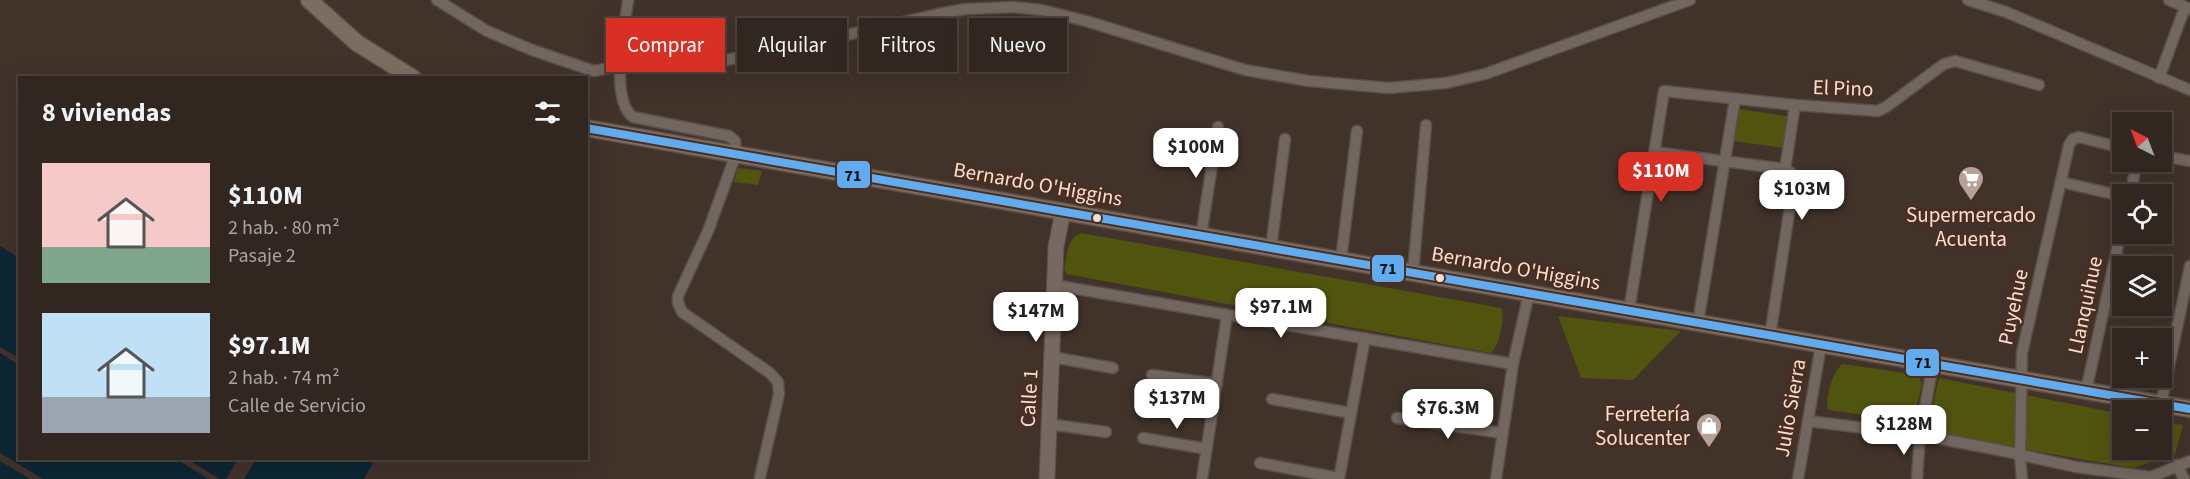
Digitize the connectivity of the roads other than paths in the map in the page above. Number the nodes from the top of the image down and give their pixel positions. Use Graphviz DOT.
graph roads {
  1 [pos="309,0"];
  2 [pos="437,0"];
  3 [pos="628,0"];
  4 [pos="1690,0"];
  5 [pos="1968,0"];
  6 [pos="2169,0"];
  7 [pos="2187,8"];
  8 [pos="626,18"];
  9 [pos="725,60"];
  10 [pos="606,69"];
  11 [pos="620,72"];
  12 [pos="410,76"];
  13 [pos="2159,78"];
  14 [pos="2039,85"];
  15 [pos="2190,90"];
  16 [pos="1735,99"];
  17 [pos="1795,105"];
  18 [pos="1426,125"];
  19 [pos="1218,127"];
  20 [pos="588,128"];
  21 [pos="1357,131"];
  22 [pos="1285,140"];
  23 [pos="2112,145"];
  24 [pos="1654,152"];
  25 [pos="736,154"];
  26 [pos="2172,158"];
  27 [pos="2190,161"];
  28 [pos="1725,162"];
  29 [pos="1785,169"];
  30 [pos="2061,182"];
  31 [pos="2112,194"];
  32 [pos="1064,212"];
  33 [pos="1201,236"];
  34 [pos="2118,244"];
  35 [pos="1271,248"];
  36 [pos="1341,260"];
  37 [pos="2190,266"];
  38 [pos="1413,273"];
  39 [pos="1054,285"];
  40 [pos="1529,293"];
  41 [pos="1629,311"];
  42 [pos="1227,315"];
  43 [pos="1698,323"];
  44 [pos="1770,336"];
  45 [pos="1365,338"];
  46 [pos="1821,345"];
  47 [pos="1052,357"];
  48 [pos="1513,364"];
  49 [pos="1934,364"];
  50 [pos="1113,368"];
  51 [pos="1152,375"];
  52 [pos="2022,380"];
  53 [pos="1217,384"];
  54 [pos="2086,391"];
  55 [pos="1272,399"];
  56 [pos="2138,400"];
  57 [pos="2162,400"];
  58 [pos="2172,406"];
  59 [pos="2190,409"];
  60 [pos="1351,412"];
  61 [pos="1397,418"];
  62 [pos="1808,421"];
  63 [pos="1048,424"];
  64 [pos="1106,432"];
  65 [pos="1503,434"];
  66 [pos="1920,435"];
  67 [pos="1143,438"];
  68 [pos="1207,449"];
  69 [pos="2020,456"];
  70 [pos="2190,461"];
  71 [pos="1260,463"];
  72 [pos="2177,465"];
  73 [pos="2076,467"];
  74 [pos="760,477"];
  75 [pos="2148,478"];
  76 [pos="1047,479"];
  77 [pos="1202,479"];
  78 [pos="1339,479"];
  79 [pos="1496,479"];
  80 [pos="1798,479"];
  81 [pos="1917,479"];
  82 [pos="2022,479"];
  83 [pos="2082,479"];
  84 [pos="2184,479"];
  1 -- 12 [label="main road"];
  2 -- 10 [label="street"];
  3 -- 8 [label="street"];
  4 -- 9 [label="street"];
  5 -- 13 [label="street"];
  6 -- 7 [label="street"];
  7 -- 13 [label="street"];
  11 -- 25 [label="street"];
  13 -- 15 [label="street"];
  14 -- 17 [label="street, El Pino"];
  16 -- 17 [label="street, El Pino"];
  16 -- 24 [label="street, El Pino"];
  16 -- 28 [label="street"];
  17 -- 29 [label="street"];
  18 -- 38 [label="street"];
  19 -- 33 [label="street"];
  20 -- 25 [label="main road, Bernardo O'Higgins"];
  21 -- 36 [label="street"];
  22 -- 35 [label="street"];
  23 -- 30 [label="street, Puyehue"];
  24 -- 28 [label="street"];
  24 -- 41 [label="street"];
  25 -- 32 [label="main road, Bernardo O'Higgins"];
  25 -- 74 [label="street"];
  26 -- 27 [label="street"];
  28 -- 29 [label="street"];
  28 -- 43 [label="street"];
  29 -- 44 [label="street"];
  30 -- 31 [label="street"];
  30 -- 52 [label="street, Puyehue"];
  32 -- 33 [label="main road, Bernardo O'Higgins"];
  32 -- 39 [label="street, Calle 1"];
  33 -- 35 [label="main road, Bernardo O'Higgins"];
  34 -- 54 [label="street, Llanquihue"];
  35 -- 36 [label="main road, Bernardo O'Higgins"];
  36 -- 38 [label="main road, Bernardo O'Higgins"];
  37 -- 57 [label="street"];
  38 -- 40 [label="main road, Bernardo O'Higgins"];
  39 -- 42 [label="street"];
  39 -- 47 [label="street, Calle 1"];
  40 -- 41 [label="main road, Bernardo O'Higgins"];
  40 -- 48 [label="street"];
  41 -- 43 [label="main road, Bernardo O'Higgins"];
  42 -- 45 [label="street"];
  42 -- 53 [label="street"];
  43 -- 44 [label="main road, Bernardo O'Higgins"];
  44 -- 46 [label="main road, Bernardo O'Higgins"];
  45 -- 48 [label="street"];
  45 -- 60 [label="street"];
  46 -- 49 [label="main road, Bernardo O'Higgins"];
  46 -- 62 [label="street, Julio Sierra"];
  47 -- 50 [label="street"];
  47 -- 63 [label="street, Calle 1"];
  48 -- 65 [label="street"];
  49 -- 52 [label="main road, Bernardo O'Higgins"];
  49 -- 66 [label="street"];
  51 -- 53 [label="street"];
  52 -- 54 [label="main road, Bernardo O'Higgins"];
  52 -- 69 [label="street, Puyehue"];
  53 -- 68 [label="street"];
  54 -- 56 [label="main road, Bernardo O'Higgins"];
  55 -- 60 [label="street"];
  58 -- 59 [label="main road, Bernardo O'Higgins"];
  60 -- 78 [label="street"];
  61 -- 65 [label="street"];
  62 -- 66 [label="street"];
  62 -- 80 [label="street, Julio Sierra"];
  63 -- 64 [label="street"];
  63 -- 76 [label="street, Calle 1"];
  65 -- 79 [label="street"];
  66 -- 69 [label="street"];
  66 -- 81 [label="street"];
  67 -- 68 [label="street"];
  68 -- 77 [label="street"];
  69 -- 73 [label="street"];
  69 -- 82 [label="street, Puyehue"];
  70 -- 72 [label="street"];
  71 -- 78 [label="street"];
  72 -- 75 [label="street"];
  72 -- 84 [label="street"];
  73 -- 75 [label="street"];
  73 -- 83 [label="street"];
}
